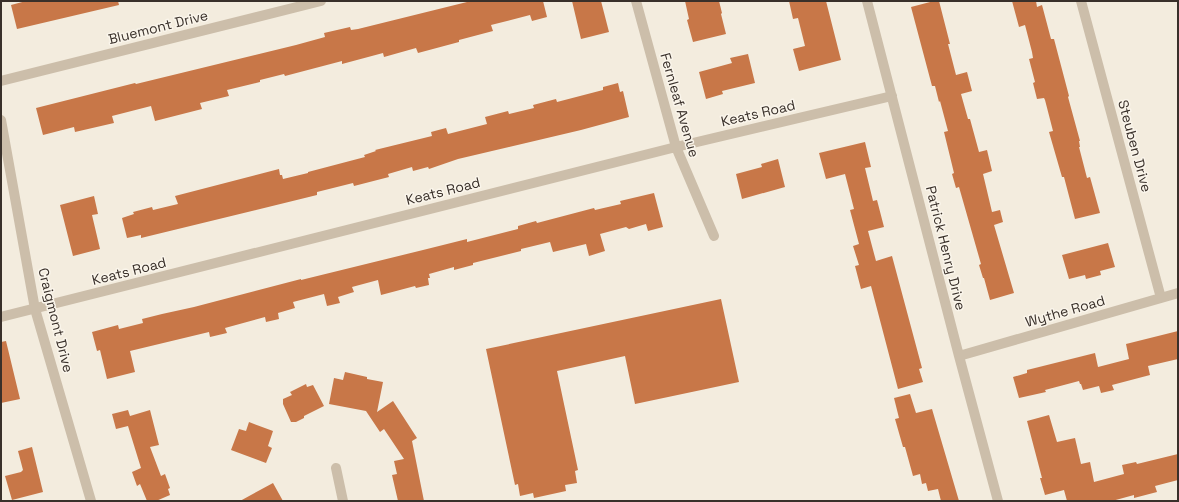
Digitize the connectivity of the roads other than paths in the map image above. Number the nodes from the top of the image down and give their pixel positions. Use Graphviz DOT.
graph roads {
  1 [pos="321,1"];
  2 [pos="636,1"];
  3 [pos="867,1"];
  4 [pos="1081,1"];
  5 [pos="1,80"];
  6 [pos="892,96"];
  7 [pos="1,120"];
  8 [pos="676,147"];
  9 [pos="714,236"];
  10 [pos="1178,294"];
  11 [pos="1161,298"];
  12 [pos="35,309"];
  13 [pos="1,317"];
  14 [pos="959,356"];
  15 [pos="336,468"];
  16 [pos="91,501"];
  17 [pos="343,501"];
  18 [pos="998,501"];
  1 -- 5 [label="street, Bluemont Drive"];
  2 -- 8 [label="street, Fernleaf Avenue"];
  3 -- 6 [label="street, Patrick Henry Drive"];
  4 -- 11 [label="street, Steuben Drive"];
  6 -- 8 [label="street, Keats Road"];
  6 -- 14 [label="street, Patrick Henry Drive"];
  7 -- 12 [label="street, Craigmont Drive"];
  8 -- 9 [label="street, Fernleaf Avenue"];
  8 -- 12 [label="street, Keats Road"];
  10 -- 11 [label="street, Wythe Road"];
  11 -- 14 [label="street, Wythe Road"];
  12 -- 13 [label="street, Keats Road"];
  12 -- 16 [label="street, Craigmont Drive"];
  14 -- 18 [label="street, Patrick Henry Drive"];
  15 -- 17 [label="street"];
}
